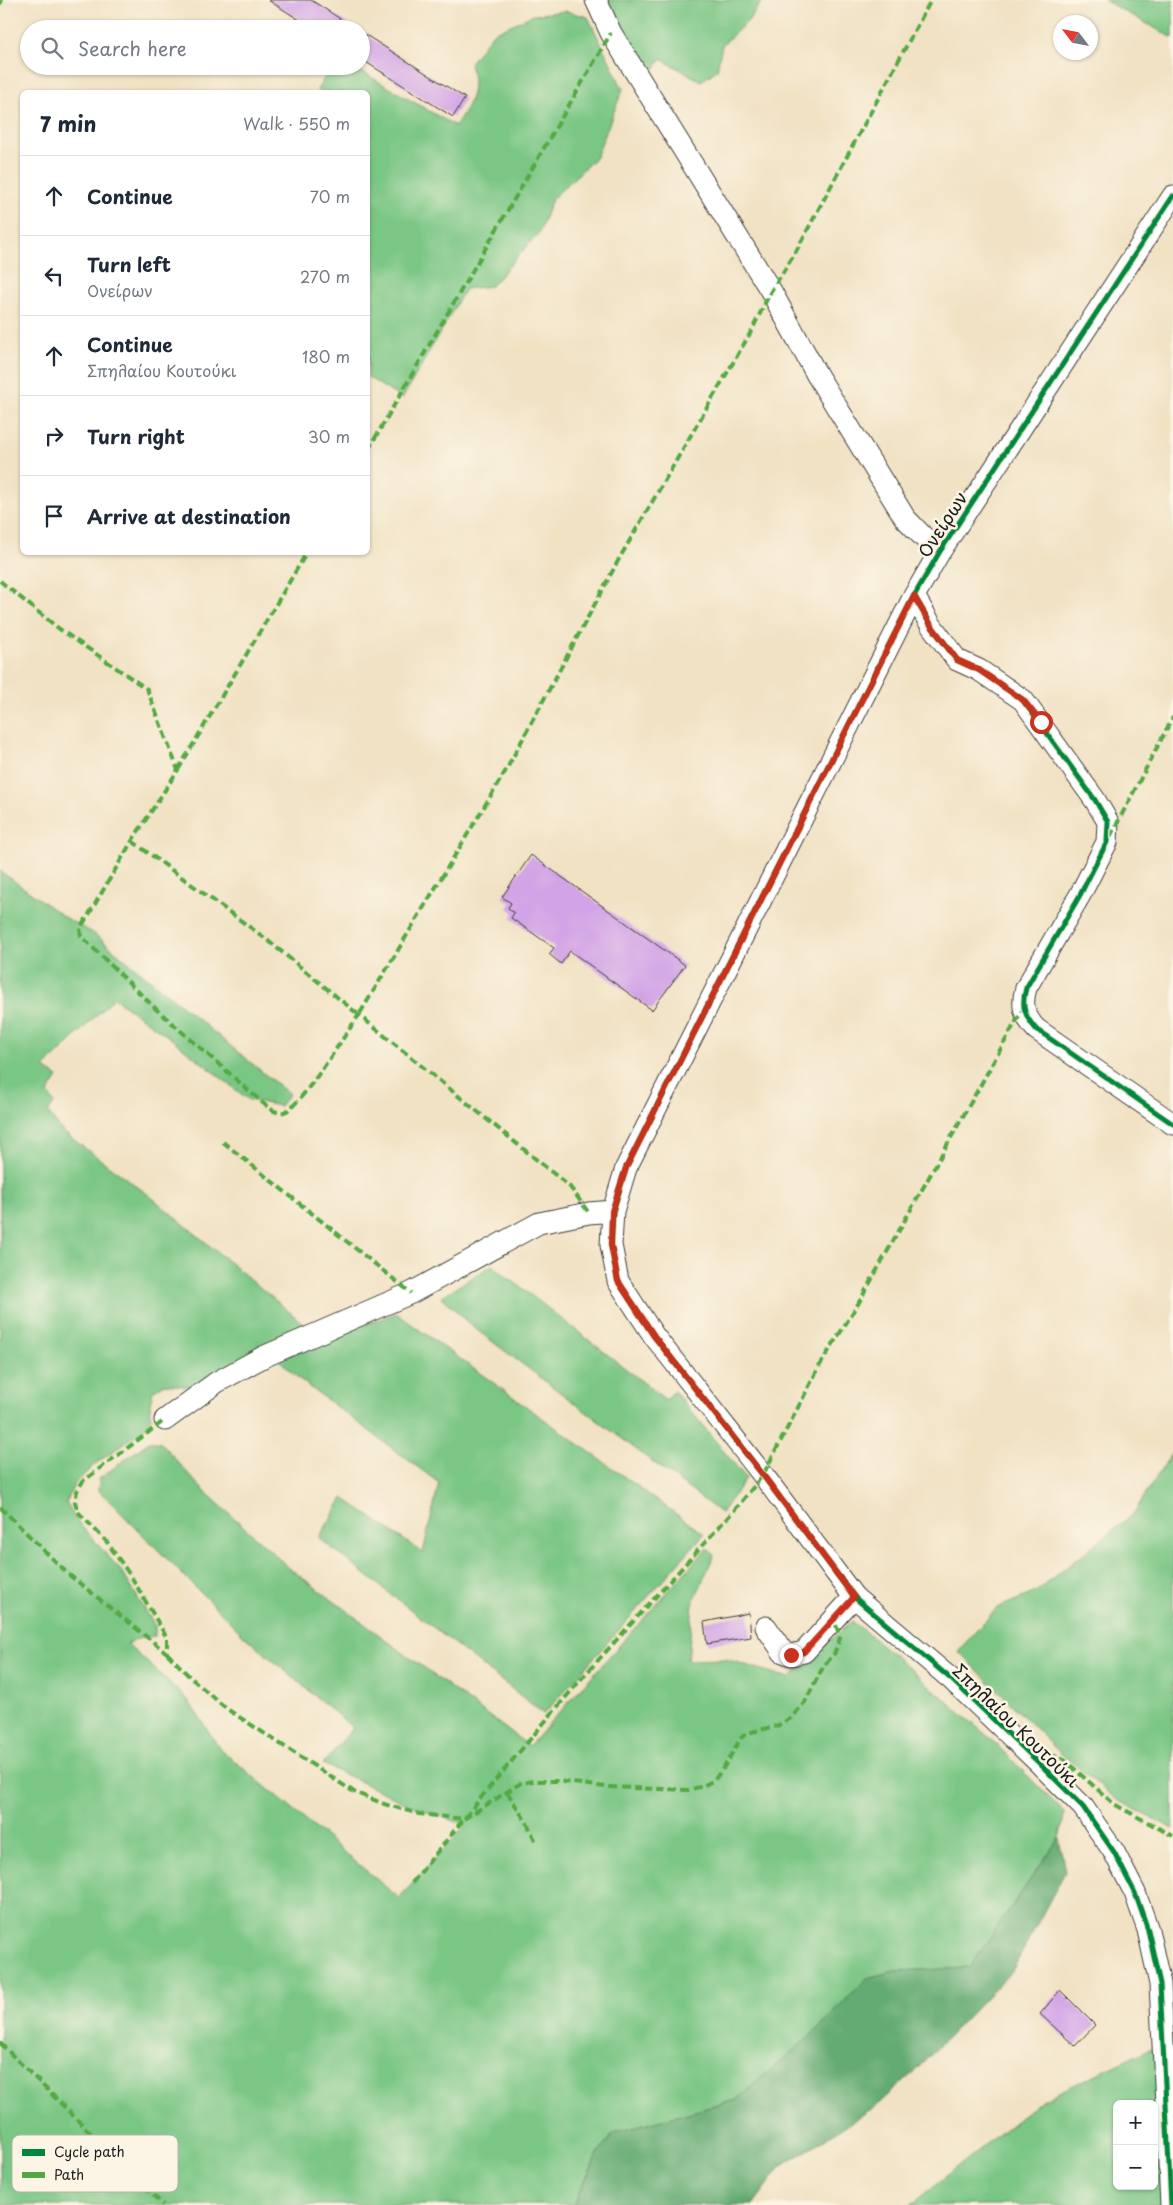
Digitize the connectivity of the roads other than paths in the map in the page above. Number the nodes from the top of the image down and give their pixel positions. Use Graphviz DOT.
graph roads {
  1 [pos="596,0"];
  2 [pos="1173,196"];
  3 [pos="939,553"];
  4 [pos="914,596"];
  5 [pos="1173,1124"];
  6 [pos="612,1211"];
  7 [pos="165,1420"];
  8 [pos="854,1597"];
  9 [pos="766,1627"];
  10 [pos="1171,2205"];
  1 -- 3 [label="street"];
  2 -- 3 [label="street, Ονείρων"];
  3 -- 4 [label="street, Ονείρων"];
  4 -- 5 [label="street"];
  4 -- 6 [label="street, Ονείρων"];
  6 -- 7 [label="street"];
  6 -- 8 [label="street, Σπηλαίου Κουτούκι"];
  8 -- 9 [label="street"];
  8 -- 10 [label="street, Σπηλαίου Κουτούκι"];
}
